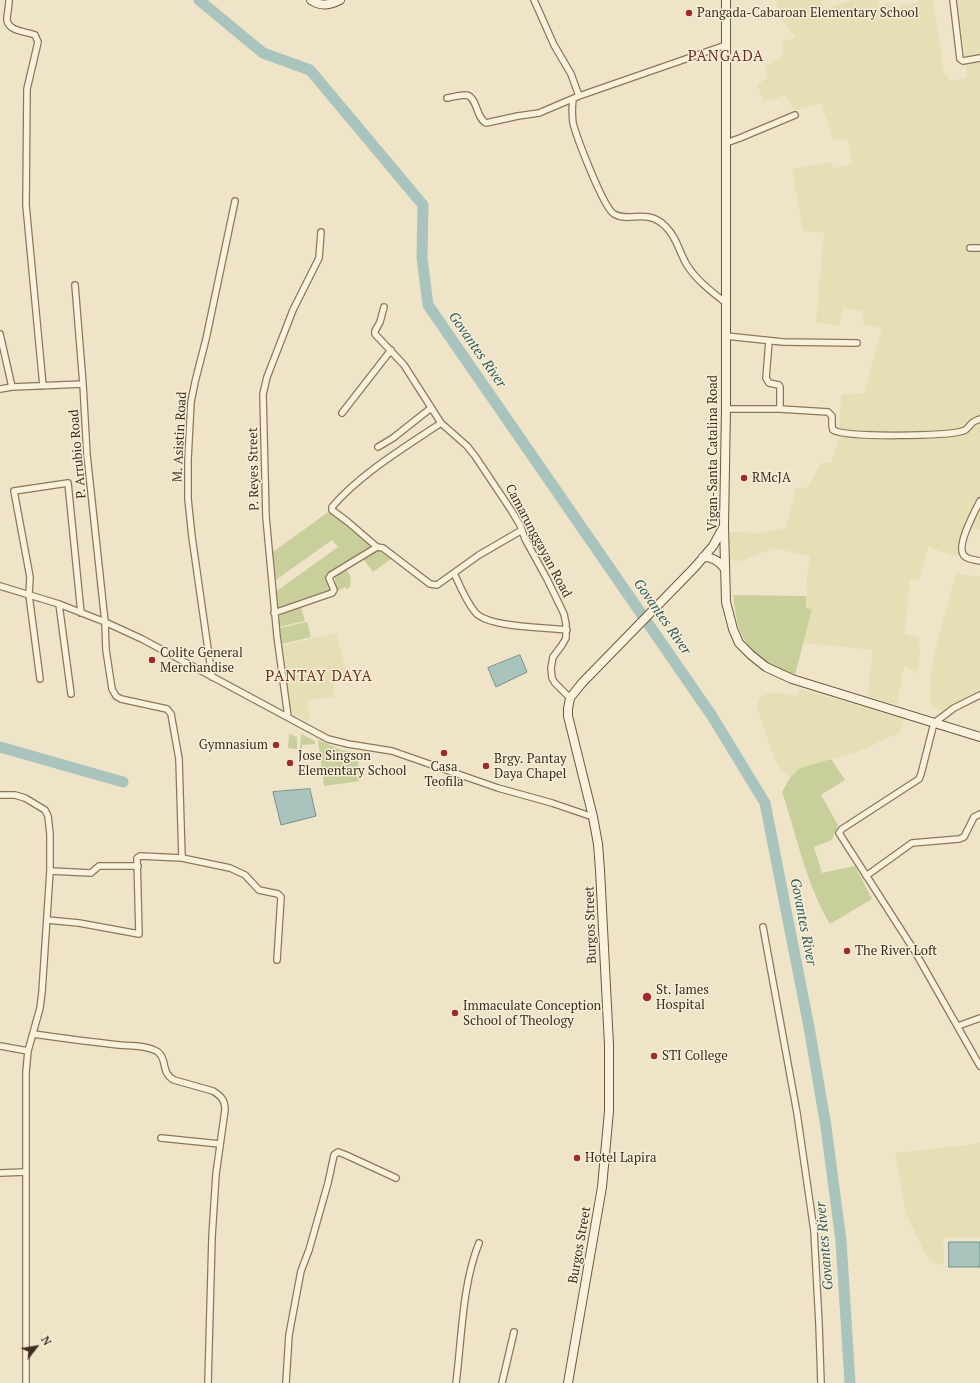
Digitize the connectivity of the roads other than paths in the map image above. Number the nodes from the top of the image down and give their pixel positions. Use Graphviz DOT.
graph roads {
  1 [pos="9,0"];
  2 [pos="312,0"];
  3 [pos="340,0"];
  4 [pos="534,0"];
  5 [pos="726,0"];
  6 [pos="953,0"];
  7 [pos="726,45"];
  8 [pos="980,58"];
  9 [pos="579,96"];
  10 [pos="447,98"];
  11 [pos="573,99"];
  12 [pos="795,115"];
  13 [pos="726,143"];
  14 [pos="235,201"];
  15 [pos="321,232"];
  16 [pos="970,248"];
  17 [pos="980,248"];
  18 [pos="75,285"];
  19 [pos="726,303"];
  20 [pos="384,307"];
  21 [pos="0,334"];
  22 [pos="726,336"];
  23 [pos="769,342"];
  24 [pos="857,344"];
  25 [pos="391,350"];
  26 [pos="83,384"];
  27 [pos="43,386"];
  28 [pos="12,387"];
  29 [pos="0,389"];
  30 [pos="431,408"];
  31 [pos="726,409"];
  32 [pos="780,409"];
  33 [pos="342,413"];
  34 [pos="980,419"];
  35 [pos="441,423"];
  36 [pos="378,447"];
  37 [pos="980,501"];
  38 [pos="724,526"];
  39 [pos="522,530"];
  40 [pos="377,547"];
  41 [pos="703,557"];
  42 [pos="980,561"];
  43 [pos="725,569"];
  44 [pos="454,573"];
  45 [pos="0,586"];
  46 [pos="29,594"];
  47 [pos="59,604"];
  48 [pos="81,613"];
  49 [pos="274,613"];
  50 [pos="105,622"];
  51 [pos="567,630"];
  52 [pos="212,677"];
  53 [pos="40,679"];
  54 [pos="71,694"];
  55 [pos="980,695"];
  56 [pos="570,698"];
  57 [pos="288,717"];
  58 [pos="934,724"];
  59 [pos="980,737"];
  60 [pos="0,795"];
  61 [pos="980,814"];
  62 [pos="593,817"];
  63 [pos="182,858"];
  64 [pos="138,866"];
  65 [pos="50,871"];
  66 [pos="866,876"];
  67 [pos="47,920"];
  68 [pos="763,927"];
  69 [pos="277,960"];
  70 [pos="980,1018"];
  71 [pos="958,1026"];
  72 [pos="33,1034"];
  73 [pos="0,1046"];
  74 [pos="28,1051"];
  75 [pos="980,1066"];
  76 [pos="161,1138"];
  77 [pos="220,1144"];
  78 [pos="26,1172"];
  79 [pos="0,1173"];
  80 [pos="396,1178"];
  81 [pos="479,1243"];
  82 [pos="514,1332"];
  83 [pos="26,1383"];
  84 [pos="208,1383"];
  85 [pos="286,1383"];
  86 [pos="456,1383"];
  87 [pos="502,1383"];
  88 [pos="568,1383"];
  89 [pos="820,1383"];
  1 -- 27 [label="street"];
  2 -- 3 [label="main road"];
  4 -- 9 [label="street"];
  5 -- 7 [label="main road, Vigan-Santa Catalina Road"];
  6 -- 8 [label="street"];
  7 -- 9 [label="street"];
  7 -- 13 [label="main road, Vigan-Santa Catalina Road"];
  9 -- 11 [label="street"];
  10 -- 11 [label="street"];
  11 -- 19 [label="street"];
  12 -- 13 [label="street"];
  13 -- 19 [label="main road, Vigan-Santa Catalina Road"];
  14 -- 52 [label="street, M. Asistin Road"];
  15 -- 49 [label="street, P. Reyes Street"];
  16 -- 17 [label="street"];
  18 -- 26 [label="street, P. Arrubio Road"];
  19 -- 22 [label="main road, Vigan-Santa Catalina Road"];
  20 -- 25 [label="street, Camarunggayan Road"];
  21 -- 28 [label="street"];
  22 -- 23 [label="street"];
  22 -- 31 [label="main road, Vigan-Santa Catalina Road"];
  23 -- 24 [label="street"];
  23 -- 32 [label="street"];
  25 -- 30 [label="street, Camarunggayan Road"];
  25 -- 33 [label="street"];
  26 -- 27 [label="street"];
  26 -- 50 [label="street, P. Arrubio Road"];
  27 -- 28 [label="street"];
  28 -- 29 [label="street"];
  30 -- 35 [label="street, Camarunggayan Road"];
  30 -- 36 [label="street"];
  31 -- 32 [label="street"];
  31 -- 38 [label="main road, Vigan-Santa Catalina Road"];
  32 -- 34 [label="street"];
  35 -- 39 [label="street, Camarunggayan Road"];
  35 -- 40 [label="street"];
  37 -- 42 [label="street"];
  38 -- 41 [label="main road"];
  38 -- 43 [label="main road, Vigan-Santa Catalina Road"];
  39 -- 44 [label="street"];
  39 -- 51 [label="street, Camarunggayan Road"];
  40 -- 44 [label="street"];
  40 -- 49 [label="street"];
  41 -- 43 [label="main road"];
  41 -- 56 [label="main road"];
  43 -- 58 [label="main road, Vigan-Santa Catalina Road"];
  44 -- 51 [label="street"];
  45 -- 46 [label="street"];
  46 -- 47 [label="street"];
  46 -- 48 [label="street"];
  46 -- 53 [label="street"];
  47 -- 48 [label="street"];
  47 -- 54 [label="street"];
  48 -- 50 [label="street"];
  49 -- 57 [label="street, P. Reyes Street"];
  50 -- 52 [label="street"];
  50 -- 63 [label="street, P. Arrubio Road"];
  51 -- 56 [label="street"];
  52 -- 57 [label="street"];
  55 -- 58 [label="street"];
  56 -- 62 [label="main road, Burgos Street"];
  57 -- 62 [label="street"];
  58 -- 59 [label="main road, Vigan-Santa Catalina Road"];
  58 -- 66 [label="street"];
  60 -- 65 [label="street"];
  61 -- 66 [label="street"];
  62 -- 88 [label="main road, Burgos Street"];
  63 -- 64 [label="street"];
  63 -- 69 [label="street"];
  64 -- 65 [label="street"];
  64 -- 67 [label="street"];
  65 -- 67 [label="street"];
  66 -- 71 [label="street"];
  67 -- 72 [label="street"];
  68 -- 89 [label="street"];
  70 -- 71 [label="street"];
  71 -- 75 [label="street"];
  72 -- 74 [label="street"];
  72 -- 77 [label="street"];
  73 -- 74 [label="street"];
  74 -- 78 [label="street"];
  76 -- 77 [label="street"];
  77 -- 84 [label="street"];
  78 -- 79 [label="street"];
  78 -- 83 [label="street"];
  80 -- 85 [label="street"];
  81 -- 86 [label="street"];
  82 -- 87 [label="street"];
}
